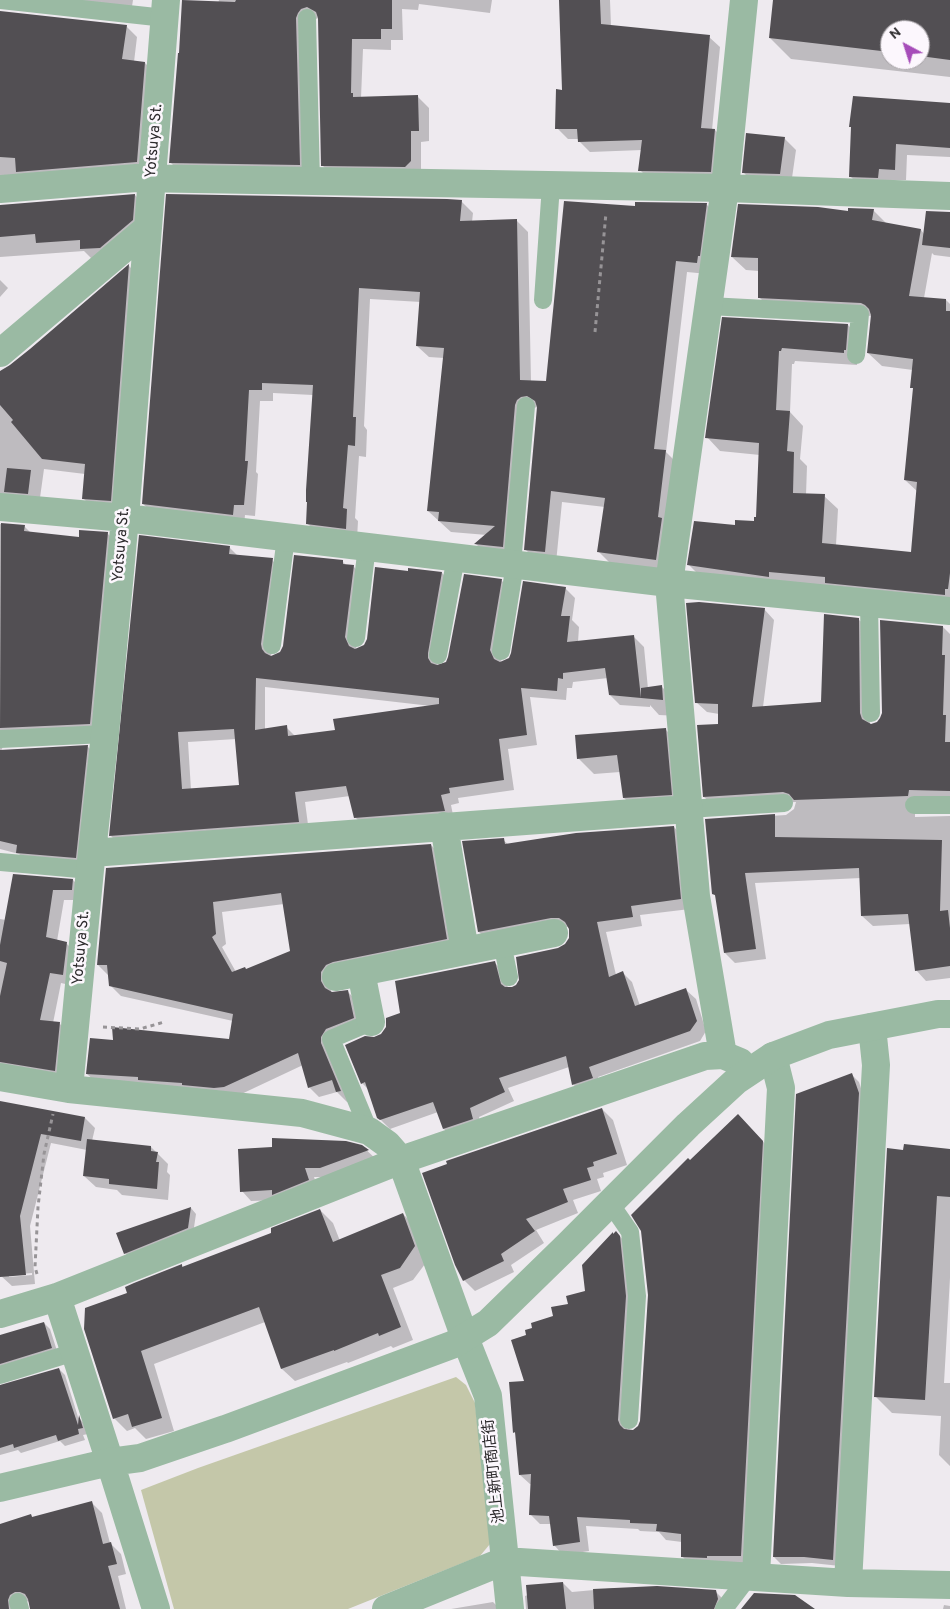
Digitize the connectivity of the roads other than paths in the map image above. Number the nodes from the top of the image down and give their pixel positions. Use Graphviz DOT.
graph roads {
  1 [pos="0,0"];
  2 [pos="744,0"];
  3 [pos="166,9"];
  4 [pos="307,18"];
  5 [pos="152,179"];
  6 [pos="310,181"];
  7 [pos="552,185"];
  8 [pos="725,188"];
  9 [pos="0,189"];
  10 [pos="950,196"];
  11 [pos="148,228"];
  12 [pos="543,300"];
  13 [pos="709,306"];
  14 [pos="0,353"];
  15 [pos="856,355"];
  16 [pos="526,406"];
  17 [pos="0,507"];
  18 [pos="125,518"];
  19 [pos="286,537"];
  20 [pos="368,546"];
  21 [pos="456,557"];
  22 [pos="513,564"];
  23 [pos="669,582"];
  24 [pos="869,603"];
  25 [pos="950,611"];
  26 [pos="356,638"];
  27 [pos="272,645"];
  28 [pos="502,651"];
  29 [pos="438,655"];
  30 [pos="871,713"];
  31 [pos="105,734"];
  32 [pos="0,739"];
  33 [pos="784,803"];
  34 [pos="950,805"];
  35 [pos="914,806"];
  36 [pos="688,809"];
  37 [pos="444,826"];
  38 [pos="0,862"];
  39 [pos="91,862"];
  40 [pos="554,933"];
  41 [pos="502,943"];
  42 [pos="465,951"];
  43 [pos="509,977"];
  44 [pos="950,1014"];
  45 [pos="371,1022"];
  46 [pos="872,1027"];
  47 [pos="723,1055"];
  48 [pos="764,1062"];
  49 [pos="0,1078"];
  50 [pos="64,1088"];
  51 [pos="369,1131"];
  52 [pos="401,1160"];
  53 [pos="610,1203"];
  54 [pos="51,1299"];
  55 [pos="0,1314"];
  56 [pos="465,1338"];
  57 [pos="75,1352"];
  58 [pos="0,1375"];
  59 [pos="629,1420"];
  60 [pos="110,1462"];
  61 [pos="0,1488"];
  62 [pos="504,1562"];
  63 [pos="753,1576"];
  64 [pos="848,1583"];
  65 [pos="950,1585"];
  66 [pos="156,1609"];
  67 [pos="386,1609"];
  68 [pos="510,1609"];
  69 [pos="724,1609"];
  1 -- 3 [label="lane"];
  2 -- 8 [label="street"];
  3 -- 5 [label="street, Yotsuya St."];
  4 -- 6 [label="lane"];
  5 -- 6 [label="street"];
  5 -- 9 [label="street"];
  5 -- 11 [label="street, Yotsuya St."];
  6 -- 7 [label="street"];
  7 -- 8 [label="street"];
  7 -- 12 [label="lane"];
  8 -- 10 [label="street"];
  8 -- 13 [label="street"];
  11 -- 14 [label="street"];
  11 -- 18 [label="street, Yotsuya St."];
  13 -- 15 [label="lane"];
  13 -- 23 [label="street"];
  16 -- 22 [label="lane"];
  17 -- 18 [label="street"];
  18 -- 19 [label="street"];
  18 -- 31 [label="street, Yotsuya St."];
  19 -- 20 [label="street"];
  19 -- 27 [label="lane"];
  20 -- 21 [label="street"];
  20 -- 26 [label="lane"];
  21 -- 22 [label="street"];
  21 -- 29 [label="lane"];
  22 -- 23 [label="street"];
  22 -- 28 [label="lane"];
  23 -- 24 [label="street"];
  23 -- 36 [label="street"];
  24 -- 25 [label="street"];
  24 -- 30 [label="lane"];
  31 -- 32 [label="lane"];
  31 -- 39 [label="street, Yotsuya St."];
  33 -- 36 [label="lane"];
  34 -- 35 [label="lane"];
  36 -- 37 [label="street"];
  36 -- 47 [label="street"];
  37 -- 39 [label="street"];
  37 -- 42 [label="street"];
  38 -- 39 [label="lane"];
  39 -- 50 [label="street, Yotsuya St."];
  40 -- 41 [label="street"];
  41 -- 42 [label="street"];
  41 -- 43 [label="lane"];
  42 -- 45 [label="street"];
  44 -- 46 [label="street"];
  45 -- 51 [label="lane"];
  46 -- 48 [label="street"];
  46 -- 64 [label="street"];
  47 -- 48 [label="street"];
  47 -- 52 [label="street"];
  48 -- 53 [label="street"];
  48 -- 63 [label="street"];
  49 -- 50 [label="street"];
  50 -- 51 [label="street"];
  51 -- 52 [label="street"];
  52 -- 54 [label="street"];
  52 -- 56 [label="street, 池上新町商店街"];
  53 -- 56 [label="street"];
  53 -- 59 [label="lane"];
  54 -- 55 [label="street"];
  54 -- 57 [label="street"];
  56 -- 60 [label="street"];
  56 -- 62 [label="street, 池上新町商店街"];
  57 -- 58 [label="lane"];
  57 -- 60 [label="street"];
  60 -- 61 [label="street"];
  60 -- 66 [label="street"];
  62 -- 63 [label="street"];
  62 -- 67 [label="street"];
  62 -- 68 [label="street, 池上新町商店街"];
  63 -- 64 [label="street"];
  63 -- 69 [label="lane"];
  64 -- 65 [label="street"];
}
